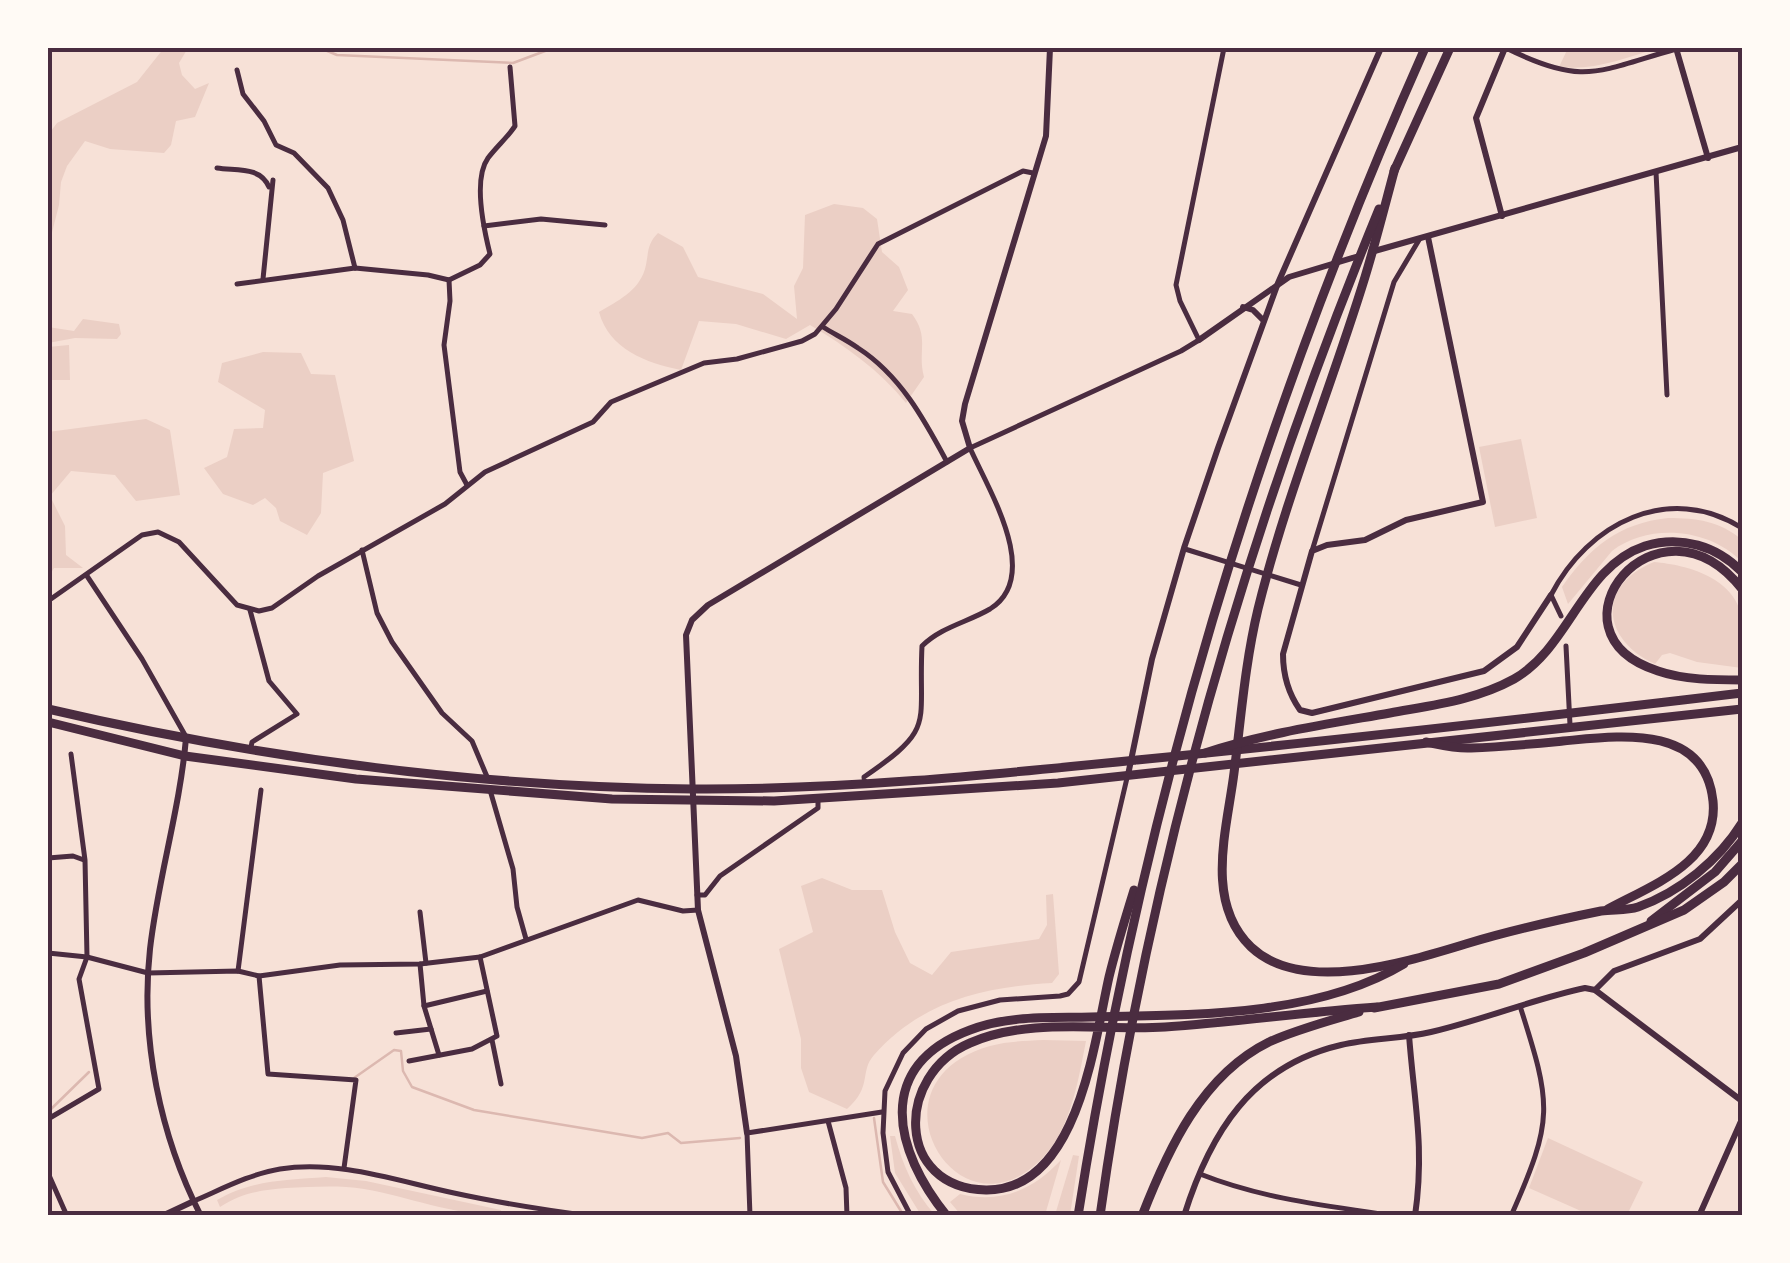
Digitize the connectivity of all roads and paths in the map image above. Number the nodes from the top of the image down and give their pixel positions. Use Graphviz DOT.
graph roads {
  1 [pos="1050,48"];
  2 [pos="1224,48"];
  3 [pos="1381,48"];
  4 [pos="1425,48"];
  5 [pos="1450,48"];
  6 [pos="1506,48"];
  7 [pos="1676,48"];
  8 [pos="510,67"];
  9 [pos="238,70"];
  10 [pos="1742,147"];
  11 [pos="1708,158"];
  12 [pos="216,168"];
  13 [pos="1396,168"];
  14 [pos="1656,172"];
  15 [pos="1032,173"];
  16 [pos="272,180"];
  17 [pos="270,189"];
  18 [pos="1502,216"];
  19 [pos="605,224"];
  20 [pos="484,226"];
  21 [pos="1423,238"];
  22 [pos="355,268"];
  23 [pos="263,279"];
  24 [pos="449,280"];
  25 [pos="1278,283"];
  26 [pos="237,284"];
  27 [pos="1243,308"];
  28 [pos="1264,321"];
  29 [pos="823,327"];
  30 [pos="1199,340"];
  31 [pos="1667,395"];
  32 [pos="970,448"];
  33 [pos="947,462"];
  34 [pos="468,485"];
  35 [pos="1742,528"];
  36 [pos="1184,548"];
  37 [pos="362,550"];
  38 [pos="1312,551"];
  39 [pos="1742,572"];
  40 [pos="87,576"];
  41 [pos="1302,584"];
  42 [pos="1742,590"];
  43 [pos="1551,595"];
  44 [pos="48,601"];
  45 [pos="250,610"];
  46 [pos="1561,616"];
  47 [pos="1566,646"];
  48 [pos="1742,680"];
  49 [pos="1742,693"];
  50 [pos="48,709"];
  51 [pos="1742,709"];
  52 [pos="1570,712"];
  53 [pos="48,722"];
  54 [pos="1571,728"];
  55 [pos="186,738"];
  56 [pos="1426,742"];
  57 [pos="250,749"];
  58 [pos="1205,753"];
  59 [pos="71,754"];
  60 [pos="185,756"];
  61 [pos="1132,760"];
  62 [pos="1128,774"];
  63 [pos="488,778"];
  64 [pos="865,785"];
  65 [pos="261,790"];
  66 [pos="490,790"];
  67 [pos="692,794"];
  68 [pos="867,797"];
  69 [pos="818,800"];
  70 [pos="1156,819"];
  71 [pos="1742,823"];
  72 [pos="1742,840"];
  73 [pos="48,858"];
  74 [pos="85,860"];
  75 [pos="1742,864"];
  76 [pos="697,895"];
  77 [pos="1742,900"];
  78 [pos="698,910"];
  79 [pos="1606,910"];
  80 [pos="420,912"];
  81 [pos="1647,924"];
  82 [pos="526,940"];
  83 [pos="48,953"];
  84 [pos="87,957"];
  85 [pos="480,958"];
  86 [pos="1408,962"];
  87 [pos="423,963"];
  88 [pos="238,971"];
  89 [pos="148,973"];
  90 [pos="259,976"];
  91 [pos="1595,990"];
  92 [pos="487,991"];
  93 [pos="424,1006"];
  94 [pos="1520,1006"];
  95 [pos="1376,1007"];
  96 [pos="431,1029"];
  97 [pos="396,1033"];
  98 [pos="1409,1035"];
  99 [pos="492,1040"];
  100 [pos="439,1055"];
  101 [pos="409,1061"];
  102 [pos="501,1084"];
  103 [pos="1742,1101"];
  104 [pos="882,1112"];
  105 [pos="1742,1119"];
  106 [pos="48,1120"];
  107 [pos="828,1120"];
  108 [pos="747,1133"];
  109 [pos="344,1168"];
  110 [pos="48,1173"];
  111 [pos="1200,1174"];
  112 [pos="194,1201"];
  113 [pos="513,1206"];
  114 [pos="67,1216"];
  115 [pos="162,1216"];
  116 [pos="201,1216"];
  117 [pos="511,1216"];
  118 [pos="591,1216"];
  119 [pos="750,1216"];
  120 [pos="848,1216"];
  121 [pos="912,1216"];
  122 [pos="947,1216"];
  123 [pos="1078,1216"];
  124 [pos="1100,1216"];
  125 [pos="1142,1216"];
  126 [pos="1184,1216"];
  127 [pos="1395,1216"];
  128 [pos="1414,1216"];
  129 [pos="1512,1216"];
  130 [pos="1699,1216"];
  1 -- 15 [label="street"];
  2 -- 30 [label="street"];
  3 -- 25 [label="street"];
  4 -- 70 [label="highway"];
  5 -- 13 [label="highway"];
  6 -- 7 [label="street"];
  6 -- 18 [label="street"];
  7 -- 11 [label="street"];
  8 -- 20 [label="street"];
  9 -- 22 [label="street"];
  10 -- 11 [label="street"];
  11 -- 14 [label="street"];
  12 -- 17 [label="street"];
  13 -- 86 [label="highway"];
  13 -- 124 [label="highway"];
  14 -- 18 [label="street"];
  14 -- 31 [label="street"];
  15 -- 29 [label="street"];
  15 -- 32 [label="street"];
  16 -- 17 [label="street"];
  17 -- 23 [label="street"];
  18 -- 21 [label="street"];
  19 -- 20 [label="street"];
  20 -- 24 [label="street"];
  21 -- 25 [label="street"];
  21 -- 38 [label="street"];
  21 -- 38 [label="street"];
  22 -- 23 [label="street"];
  22 -- 24 [label="street"];
  23 -- 26 [label="street"];
  24 -- 34 [label="street"];
  25 -- 27 [label="street"];
  25 -- 28 [label="street"];
  27 -- 28 [label="street"];
  27 -- 30 [label="street"];
  28 -- 36 [label="street"];
  29 -- 33 [label="street"];
  29 -- 34 [label="street"];
  30 -- 32 [label="street"];
  32 -- 33 [label="street"];
  32 -- 64 [label="street"];
  33 -- 67 [label="street"];
  34 -- 37 [label="street"];
  35 -- 43 [label="street"];
  36 -- 41 [label="street"];
  36 -- 61 [label="street"];
  37 -- 45 [label="street"];
  37 -- 63 [label="street"];
  38 -- 41 [label="street"];
  39 -- 58 [label="highway"];
  40 -- 44 [label="street"];
  40 -- 45 [label="street"];
  40 -- 55 [label="street"];
  41 -- 43 [label="street"];
  42 -- 48 [label="highway"];
  43 -- 46 [label="street"];
  45 -- 57 [label="street"];
  47 -- 52 [label="street"];
  49 -- 52 [label="highway"];
  50 -- 55 [label="highway"];
  51 -- 54 [label="highway"];
  52 -- 54 [label="street"];
  52 -- 58 [label="highway"];
  53 -- 60 [label="highway"];
  54 -- 56 [label="highway"];
  55 -- 57 [label="highway"];
  55 -- 60 [label="street"];
  56 -- 62 [label="highway"];
  56 -- 79 [label="highway"];
  57 -- 63 [label="highway"];
  58 -- 61 [label="highway"];
  59 -- 74 [label="street"];
  60 -- 66 [label="highway"];
  60 -- 89 [label="street"];
  61 -- 62 [label="street"];
  61 -- 64 [label="highway"];
  62 -- 68 [label="highway"];
  62 -- 104 [label="street"];
  63 -- 66 [label="street"];
  63 -- 67 [label="highway"];
  64 -- 67 [label="highway"];
  64 -- 68 [label="street"];
  65 -- 88 [label="street"];
  66 -- 67 [label="highway"];
  66 -- 82 [label="street"];
  67 -- 69 [label="highway"];
  67 -- 76 [label="street"];
  68 -- 69 [label="highway"];
  69 -- 76 [label="street"];
  70 -- 95 [label="highway"];
  70 -- 123 [label="highway"];
  71 -- 79 [label="highway"];
  72 -- 81 [label="highway"];
  73 -- 74 [label="street"];
  74 -- 84 [label="street"];
  75 -- 81 [label="highway"];
  76 -- 78 [label="street"];
  77 -- 91 [label="street"];
  78 -- 82 [label="street"];
  78 -- 108 [label="street"];
  79 -- 86 [label="highway"];
  80 -- 87 [label="street"];
  81 -- 95 [label="highway"];
  82 -- 85 [label="street"];
  83 -- 84 [label="street"];
  84 -- 89 [label="street"];
  84 -- 106 [label="street"];
  85 -- 87 [label="street"];
  85 -- 92 [label="street"];
  86 -- 122 [label="highway"];
  87 -- 90 [label="street"];
  87 -- 93 [label="street"];
  88 -- 89 [label="street"];
  88 -- 90 [label="street"];
  89 -- 112 [label="street"];
  90 -- 109 [label="street"];
  91 -- 94 [label="street"];
  91 -- 103 [label="street"];
  92 -- 93 [label="street"];
  92 -- 99 [label="street"];
  93 -- 96 [label="street"];
  94 -- 98 [label="street"];
  94 -- 129 [label="street"];
  95 -- 125 [label="highway"];
  96 -- 97 [label="street"];
  96 -- 100 [label="street"];
  98 -- 111 [label="street"];
  98 -- 128 [label="street"];
  99 -- 100 [label="street"];
  99 -- 102 [label="street"];
  100 -- 101 [label="street"];
  104 -- 107 [label="street"];
  104 -- 121 [label="street"];
  105 -- 130 [label="street"];
  107 -- 108 [label="street"];
  107 -- 120 [label="street"];
  108 -- 119 [label="street"];
  109 -- 112 [label="street"];
  109 -- 113 [label="street"];
  110 -- 114 [label="street"];
  111 -- 126 [label="street"];
  111 -- 127 [label="street"];
  112 -- 115 [label="street"];
  112 -- 116 [label="street"];
  113 -- 117 [label="street"];
  113 -- 118 [label="street"];
}
